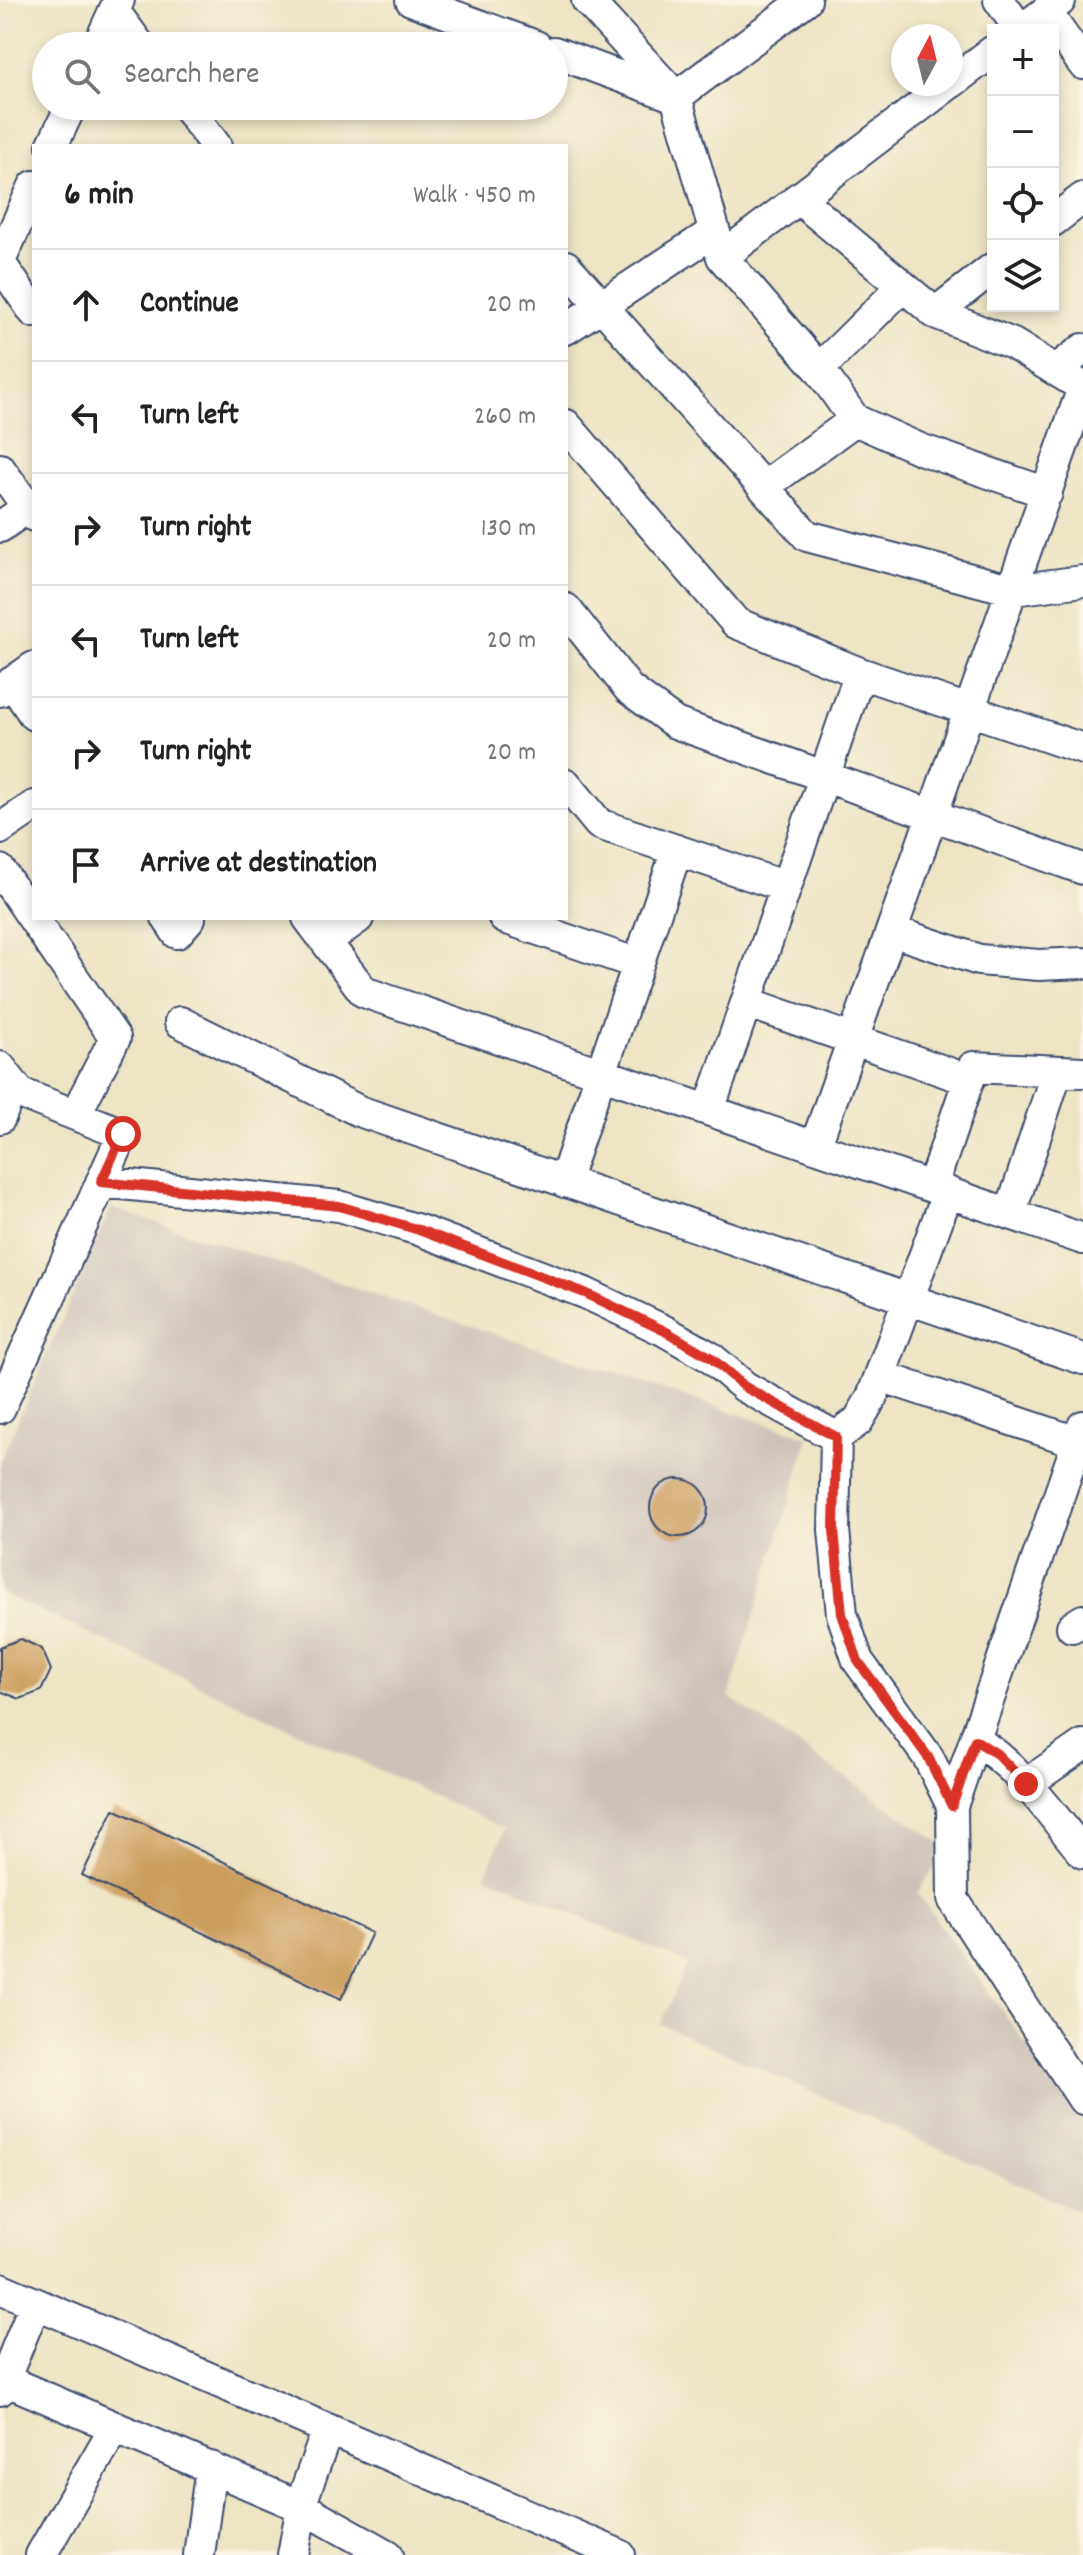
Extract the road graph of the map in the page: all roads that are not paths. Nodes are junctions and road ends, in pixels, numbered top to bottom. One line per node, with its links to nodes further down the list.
1 (411, 0): 11 (street)
2 (587, 0): 17 (street)
3 (999, 0): 7 (street)
4 (792, 4): 17 (street)
5 (116, 6): 9 (street); 10 (street)
6 (1054, 6): 8 (street); 14 (street)
7 (1017, 24)
8 (1029, 24)
9 (104, 32)
10 (132, 32)
11 (498, 32)
12 (987, 55): 15 (street)
13 (568, 57): 17 (street)
14 (1083, 64)
15 (963, 73)
16 (933, 96): 21 (street)
17 (676, 97): 24 (street)
18 (196, 120): 19 (street)
19 (214, 144)
20 (32, 190): 25 (street)
21 (798, 198): 24 (street); 28 (street)
22 (1083, 198): 23 (street)
23 (1059, 216)
24 (717, 245): 29 (street); 34 (street)
25 (0, 262): 30 (street)
26 (568, 268): 29 (street)
27 (987, 273): 31 (street)
28 (903, 286): 31 (street); 34 (street)
29 (601, 305): 32 (street); 41 (street)
30 (32, 309)
31 (935, 313): 35 (street)
32 (568, 328)
33 (1083, 349): 35 (street)
34 (819, 369): 37 (street)
35 (1056, 370): 36 (street)
36 (1083, 387): 42 (street)
37 (855, 420): 41 (street); 42 (street)
38 (568, 431): 39 (street)
39 (577, 459): 48 (street)
40 (0, 469): 43 (street)
41 (763, 487): 46 (street)
42 (1047, 493): 46 (street)
43 (32, 508): 44 (street)
44 (0, 527)
45 (1083, 581): 46 (street)
46 (1013, 590): 50 (street)
47 (568, 612): 53 (street)
48 (860, 673): 50 (street); 53 (street)
49 (15, 680): 51 (street)
50 (971, 710): 52 (street); 56 (street)
51 (32, 711)
52 (1083, 749)
53 (824, 777): 56 (street); 61 (street)
54 (568, 786): 58 (street)
55 (32, 807): 57 (street)
56 (933, 815): 59 (street); 69 (street)
57 (0, 829)
58 (677, 850): 61 (street); 71 (street)
59 (1083, 869)
60 (0, 870): 62 (street)
61 (786, 887): 72 (street)
62 (32, 917)
63 (34, 920): 80 (street)
64 (168, 920): 65 (street)
65 (188, 920)
66 (351, 920): 68 (street)
67 (510, 920): 71 (street)
68 (317, 930): 75 (street)
69 (892, 931): 70 (street); 74 (street)
70 (1083, 963)
71 (638, 964): 75 (street)
72 (746, 1002): 74 (street); 79 (street)
73 (180, 1022): 84 (street)
74 (854, 1039): 78 (street); 82 (street)
75 (601, 1073): 79 (street); 84 (street)
76 (1070, 1073): 78 (street); 86 (street)
77 (6, 1075): 80 (street); 81 (street)
78 (969, 1080): 85 (street)
79 (709, 1110): 82 (street)
80 (75, 1115): 83 (street)
81 (0, 1118)
82 (815, 1147): 85 (street)
83 (101, 1182): 91 (street); 93 (street)
84 (564, 1182): 88 (street)
85 (940, 1190): 86 (street); 88 (street)
86 (1010, 1214): 87 (street)
87 (1083, 1239)
88 (908, 1300): 89 (street); 90 (street)
89 (1083, 1359)
90 (880, 1376): 92 (street); 93 (street)
91 (0, 1408)
92 (1080, 1434): 94 (street)
93 (836, 1437): 97 (street)
94 (975, 1740): 96 (street); 97 (street)
95 (1083, 1745): 96 (street)
96 (1026, 1784): 98 (street)
97 (952, 1806): 99 (street)
98 (1083, 1853)
99 (1083, 2099)
100 (0, 2288): 101 (street)
101 (35, 2304): 102 (street); 104 (street)
102 (2, 2383): 103 (street)
103 (115, 2427): 105 (street); 108 (street)
104 (328, 2429): 106 (street); 107 (street)
105 (211, 2467): 106 (street); 109 (street)
106 (302, 2507): 110 (street); 111 (street)
107 (557, 2543): 112 (street)
108 (41, 2555)
109 (199, 2555)
110 (293, 2555)
111 (388, 2555)
112 (620, 2555)

